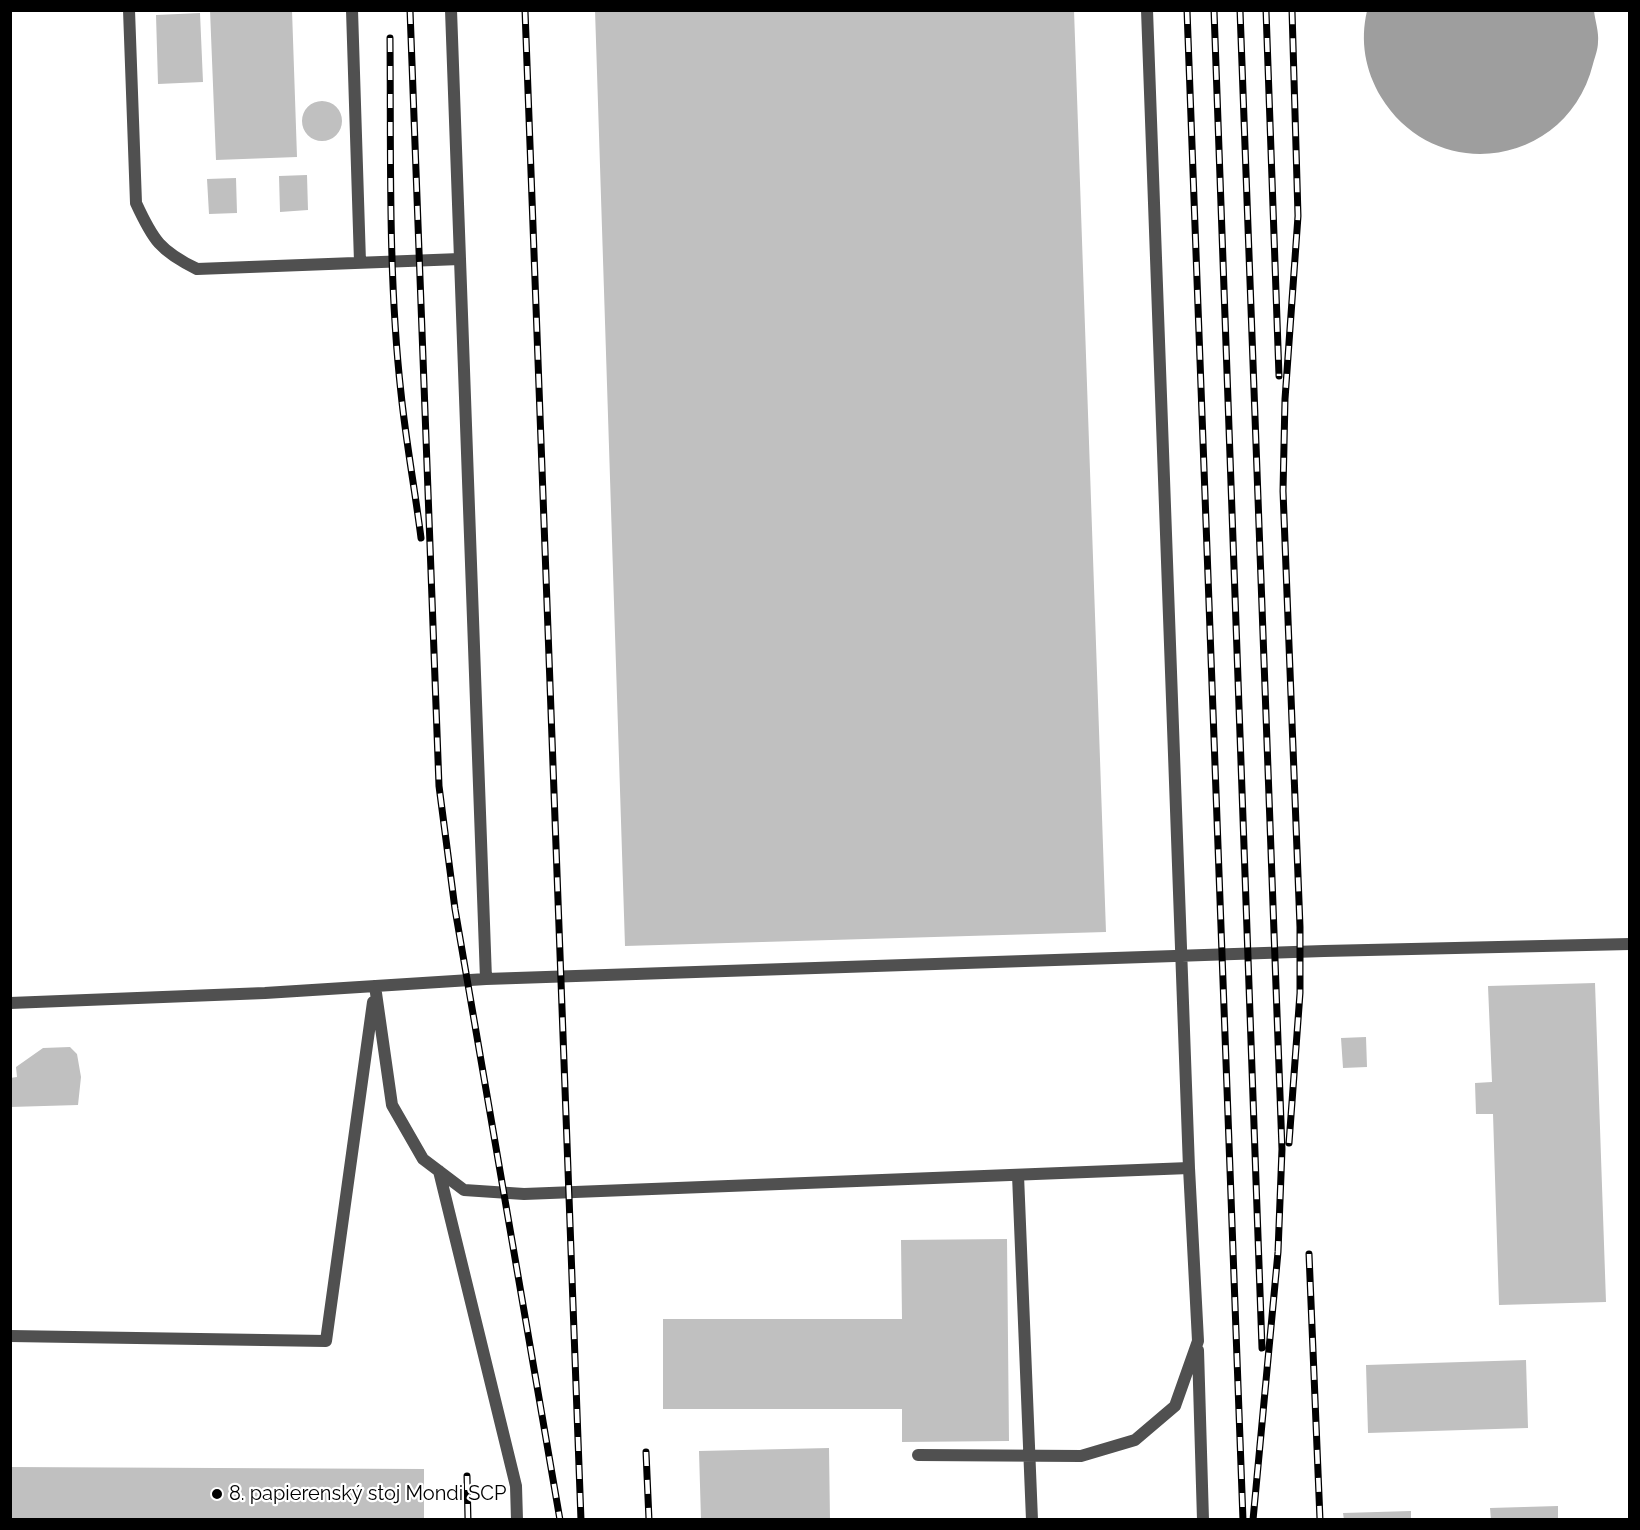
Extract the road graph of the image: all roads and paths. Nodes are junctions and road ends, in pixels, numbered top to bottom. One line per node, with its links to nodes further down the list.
1 (129, 10): 6 (lane)
2 (352, 10): 6 (lane)
3 (451, 10): 5 (lane)
4 (1147, 10): 8 (lane)
5 (460, 259): 6 (lane); 9 (lane)
6 (360, 262)
7 (1629, 944): 8 (lane)
8 (1181, 956): 9 (lane); 12 (lane)
9 (486, 979): 10 (lane)
10 (375, 986): 11 (lane); 13 (lane); 15 (lane)
11 (10, 1003)
12 (1190, 1168): 14 (lane); 16 (lane)
13 (439, 1171): 14 (lane); 19 (lane)
14 (1018, 1175): 18 (lane)
15 (10, 1336)
16 (1197, 1341): 18 (lane); 21 (lane)
17 (918, 1455): 18 (lane)
18 (1029, 1455): 20 (lane)
19 (517, 1520)
20 (1032, 1520)
21 (1203, 1520)

